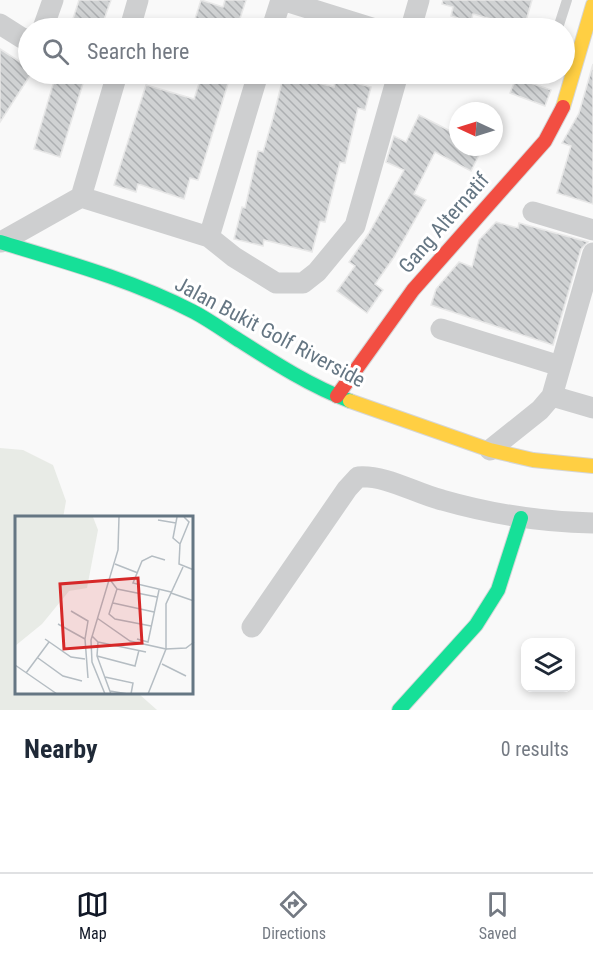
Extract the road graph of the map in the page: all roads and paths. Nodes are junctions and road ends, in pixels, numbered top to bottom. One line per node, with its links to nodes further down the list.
1 (53, 0): 7 (street)
2 (138, 0): 8 (street)
3 (281, 0): 9 (street); 10 (street)
4 (419, 0): 11 (street)
5 (567, 0): 12 (lane)
6 (593, 5): 15 (street, Gang Alternatif)
7 (47, 18)
8 (133, 18)
9 (275, 18)
10 (340, 18)
11 (414, 18)
12 (561, 18)
13 (0, 24): 14 (street)
14 (18, 35)
15 (575, 67)
16 (114, 84): 20 (street)
17 (255, 84): 23 (street)
18 (395, 84): 23 (street)
19 (570, 84): 28 (street, Gang Alternatif)
20 (81, 197): 23 (street); 24 (street)
21 (533, 212): 22 (street)
22 (593, 230)
23 (209, 237)
24 (0, 242): 28 (street, Jalan Bukit Golf Riverside)
25 (593, 253): 27 (street)
26 (441, 329): 27 (street)
27 (560, 366): 29 (street)
28 (338, 396): 31 (street, Jalan Bukit Golf Riverside)
29 (552, 396): 30 (street); 31 (street)
30 (593, 408)
31 (490, 450): 32 (street, Jalan Bukit Golf Riverside)
32 (593, 466)
33 (521, 518): 34 (street); 35 (street); 36 (street)
34 (593, 523)
35 (252, 627)
36 (399, 710)

